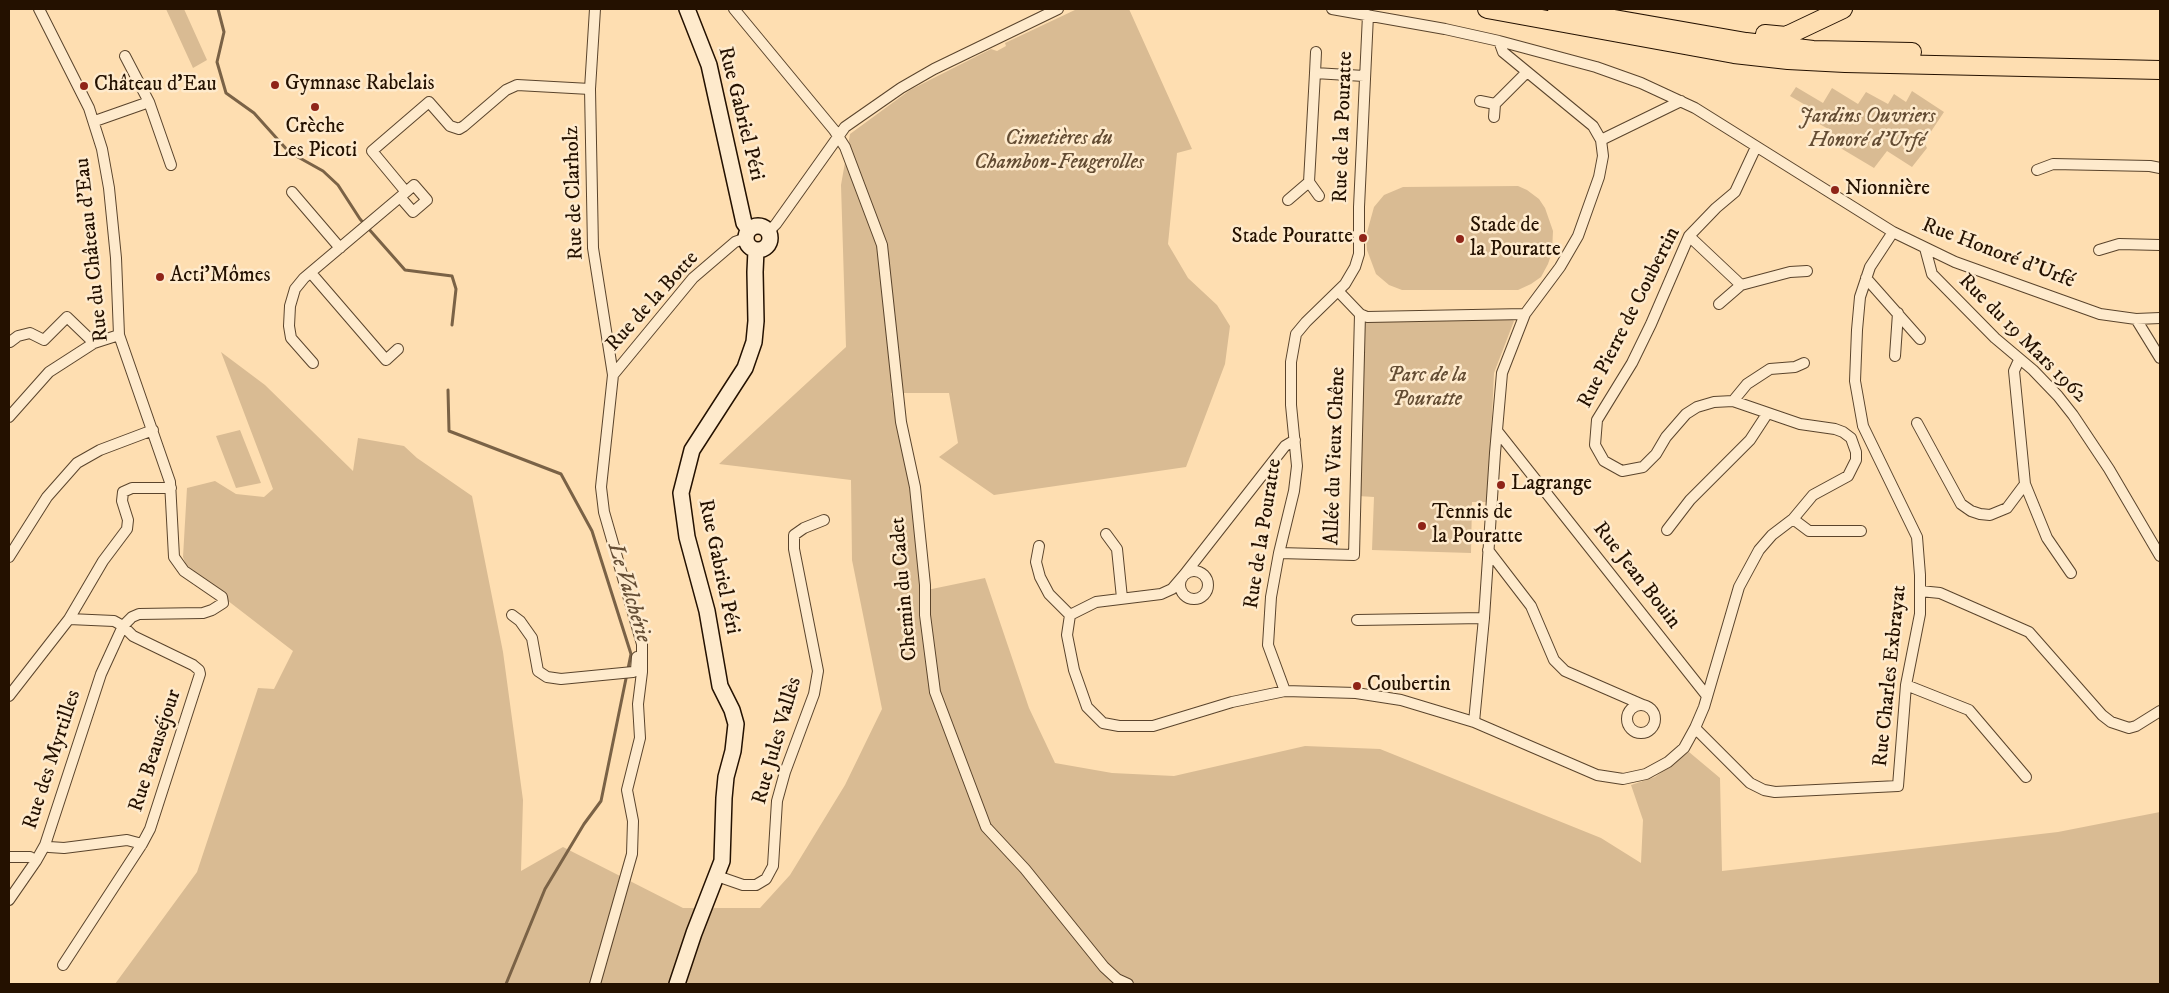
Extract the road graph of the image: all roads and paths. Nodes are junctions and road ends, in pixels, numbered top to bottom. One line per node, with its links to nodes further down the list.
1 (39, 9): 26 (street, Rue du Château d'Eau)
2 (595, 9): 20 (street, Rue de Clarholz)
3 (687, 9): 39 (main road, Rue Gabriel Péri)
4 (734, 9): 27 (street, Chemin du Cadet)
5 (1058, 9): 27 (street)
6 (1332, 9): 10 (street, Rue Honoré d'Urfé)
7 (1487, 9): 16 (highway)
8 (1557, 9): 11 (highway)
9 (1842, 9): 11 (highway)
10 (1368, 15): 12 (street, Rue Honoré d'Urfé); 19 (street, Rue de la Pouratte)
11 (1627, 22): 15 (highway)
12 (1499, 41): 17 (street); 22 (street, Rue Honoré d'Urfé)
13 (1316, 52): 18 (street)
14 (125, 56): 23 (street)
15 (2160, 58)
16 (2160, 70)
17 (1527, 72): 24 (street); 28 (street)
18 (1314, 73): 19 (street); 33 (street)
19 (1364, 76): 50 (street, Rue de la Pouratte)
20 (590, 89): 42 (street); 67 (street, Rue de Clarholz)
21 (1480, 101): 24 (street)
22 (1681, 101): 28 (street); 29 (street, Rue Honoré d'Urfé)
23 (149, 102): 26 (street); 30 (street)
24 (1494, 104): 25 (street)
25 (1494, 117)
26 (94, 120): 57 (street, Rue du Château d'Eau)
27 (837, 137): 37 (street); 115 (street, Chemin du Cadet)
28 (1601, 140): 54 (street)
29 (1756, 147): 38 (street, Rue Honoré d'Urfé); 40 (street, Rue Pierre de Coubertin)
30 (171, 164)
31 (2160, 168): 32 (street)
32 (2037, 170)
33 (1309, 182): 35 (street); 36 (street)
34 (292, 192): 42 (street)
35 (1319, 196)
36 (1288, 200)
37 (768, 232): 39 (main road); 44 (main road)
38 (1893, 232): 43 (street, Rue Honoré d'Urfé); 48 (street, Rue Charles Exbrayat)
39 (747, 234): 44 (main road); 67 (street, Rue de la Botte)
40 (1689, 236): 49 (street); 68 (street, Rue Pierre de Coubertin)
41 (2160, 244): 45 (street)
42 (340, 248): 47 (street)
43 (1925, 248): 56 (street, Rue Honoré d'Urfé); 64 (street, Rue du 19 Mars 1962)
44 (756, 250): 110 (main road, Rue Gabriel Péri)
45 (2099, 250)
46 (1807, 271): 49 (street)
47 (311, 273): 61 (street); 66 (street)
48 (1866, 278): 52 (street); 88 (street, Rue Charles Exbrayat)
49 (1741, 285): 51 (street)
50 (1338, 292): 53 (street); 74 (street, Rue de la Pouratte)
51 (1719, 304)
52 (1898, 313): 58 (street); 62 (street)
53 (1360, 314): 54 (street); 84 (street, Allée du Vieux Chêne)
54 (1525, 314): 73 (street)
55 (2160, 318): 56 (street, Rue Honoré d'Urfé)
56 (2136, 319): 63 (street)
57 (119, 335): 60 (street); 72 (street, Rue du Château d'Eau)
58 (1920, 339)
59 (9, 342): 60 (street)
60 (94, 342): 70 (street)
61 (398, 350)
62 (1896, 356)
63 (2160, 358)
64 (2019, 360): 75 (street); 85 (street, Rue du 19 Mars 1962)
65 (1804, 363): 68 (street)
66 (313, 364)
67 (613, 375): 90 (street, Rue de Clarholz)
68 (1734, 401): 69 (street, Rue Pierre de Coubertin)
69 (1767, 414): 77 (street, Rue Pierre de Coubertin); 79 (street)
70 (9, 417)
71 (1917, 424): 75 (street)
72 (153, 430): 76 (street, Rue du Château d'Eau); 86 (street)
73 (1498, 432): 83 (street); 100 (street, Rue Jean Bouin)
74 (1295, 440): 84 (street, Rue de la Pouratte); 89 (street)
75 (2025, 484): 87 (street)
76 (171, 488): 94 (street); 96 (street, Rue du Château d'Eau)
77 (1793, 519): 80 (street); 100 (street, Rue Pierre de Coubertin)
78 (824, 520): 110 (street, Rue Jules Vallès)
79 (1667, 530)
80 (1861, 531)
81 (1106, 534): 89 (street)
82 (1038, 546): 92 (street)
83 (1488, 550): 93 (street); 101 (street)
84 (1279, 553): 98 (street, Rue de la Pouratte)
85 (2160, 556)
86 (9, 557)
87 (2071, 573)
88 (1920, 591): 97 (street, Rue Charles Exbrayat); 102 (street)
89 (1122, 598): 92 (street)
90 (632, 611): 91 (street); 113 (street)
91 (512, 615)
92 (1070, 615): 98 (street, Rue Pierre de Coubertin)
93 (1484, 618): 95 (street); 103 (street)
94 (69, 619): 96 (street, Rue Beauséjour); 99 (street)
95 (1357, 620)
96 (123, 626): 106 (street, Rue Beauséjour); 107 (street, Rue des Myrtilles)
97 (1906, 685): 104 (street, Rue Charles Exbrayat); 105 (street)
98 (1285, 691): 103 (street, Rue Pierre de Coubertin)
99 (9, 696)
100 (1707, 696): 104 (street, Rue Pierre de Coubertin)
101 (1642, 705)
102 (2160, 711)
103 (1474, 722): 104 (street, Rue Pierre de Coubertin)
104 (1695, 728)
105 (2026, 776)
106 (142, 844): 107 (street); 112 (street, Rue Beauséjour)
107 (44, 845): 109 (street, Rue des Myrtilles)
108 (9, 857): 109 (street)
109 (36, 861): 111 (street, Rue des Myrtilles)
110 (717, 876): 114 (main road, Rue Gabriel Péri)
111 (9, 900)
112 (63, 965)
113 (595, 984)
114 (677, 984)
115 (1128, 984)

